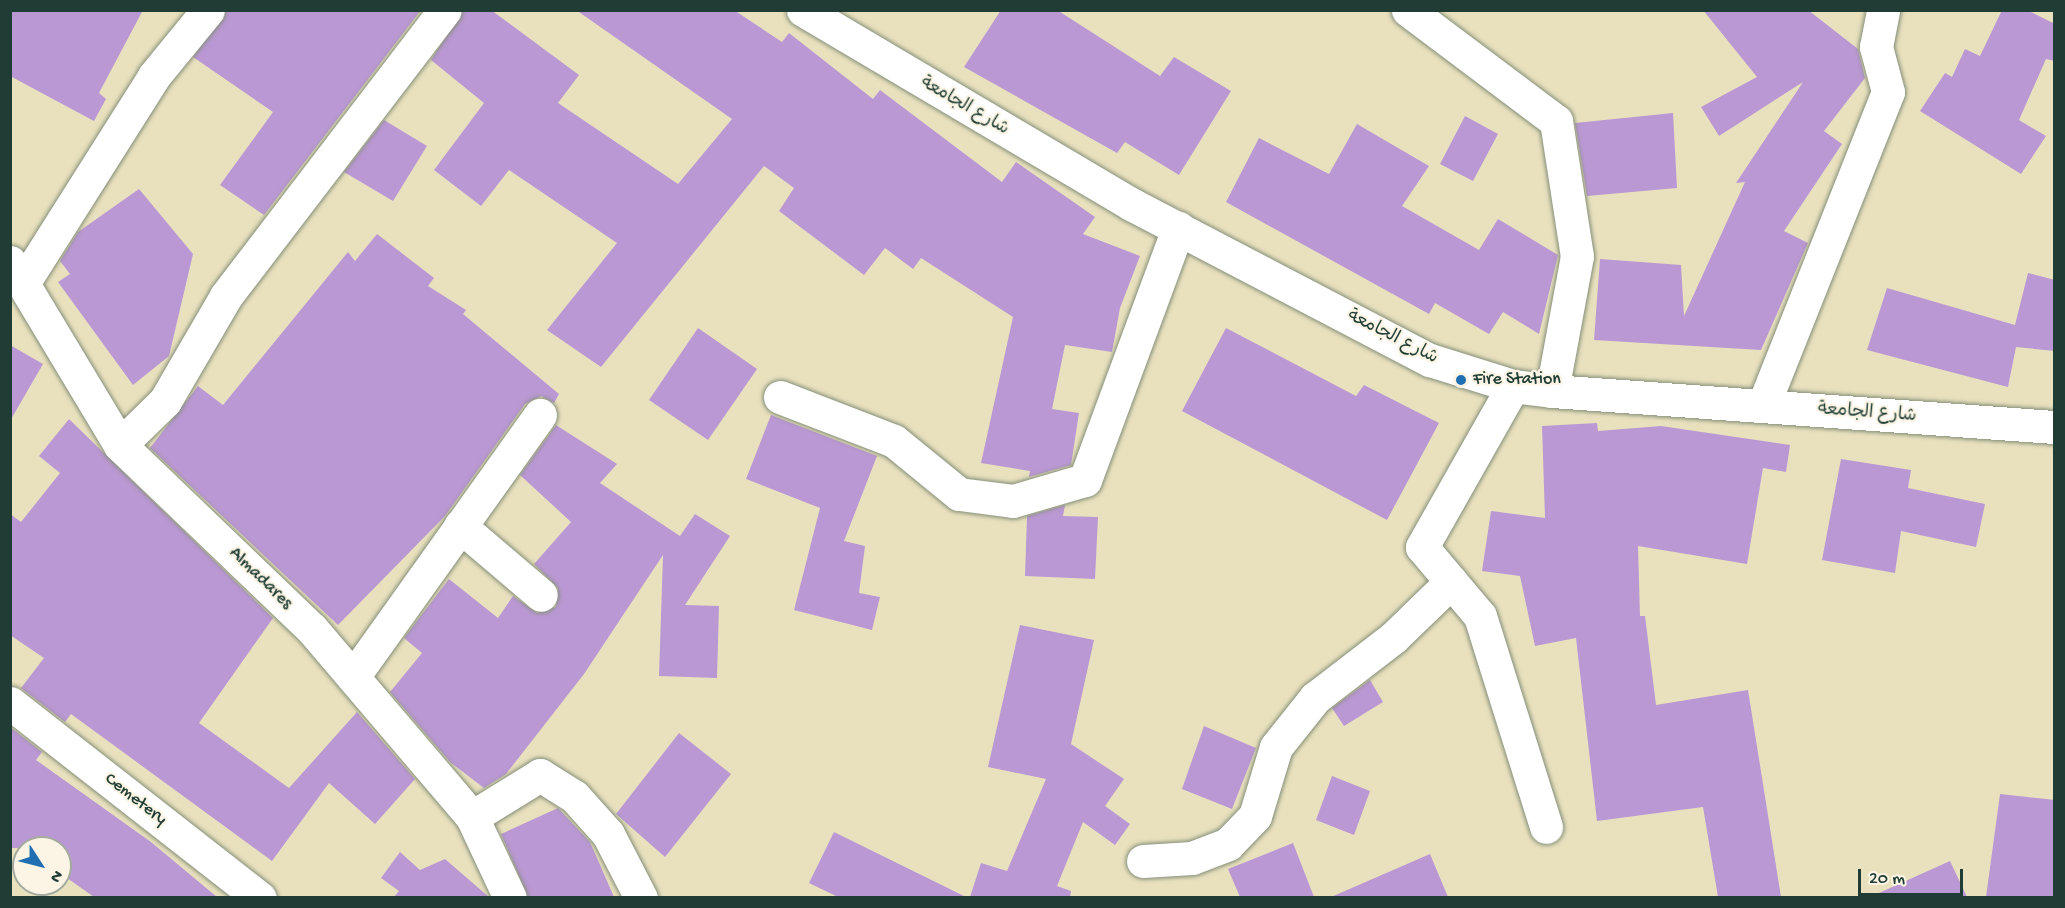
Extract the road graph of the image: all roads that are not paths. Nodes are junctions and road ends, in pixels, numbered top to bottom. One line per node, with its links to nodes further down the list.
1 (208, 10): 7 (street)
2 (445, 10): 14 (street)
3 (803, 10): 6 (street, شارع الجامعة)
4 (1407, 10): 9 (street)
5 (1883, 10): 11 (street)
6 (1178, 228): 8 (street, شارع الجامعة); 10 (street)
7 (17, 272): 14 (street, Almadares)
8 (1513, 386): 9 (street, شارع الجامعة); 16 (street)
9 (1552, 391): 11 (street, شارع الجامعة)
10 (780, 397)
11 (1764, 406): 13 (street, شارع الجامعة)
12 (540, 415): 15 (street)
13 (2055, 427)
14 (120, 445): 18 (street, Almadares)
15 (460, 526): 17 (street); 18 (street)
16 (1451, 582): 21 (street); 22 (street)
17 (540, 595)
18 (353, 677): 20 (street, Almadares)
19 (10, 703): 23 (street, Cemetery)
20 (472, 817): 24 (street, Almadares); 25 (street)
21 (1546, 827)
22 (1143, 861)
23 (260, 897)
24 (510, 897)
25 (641, 897)

